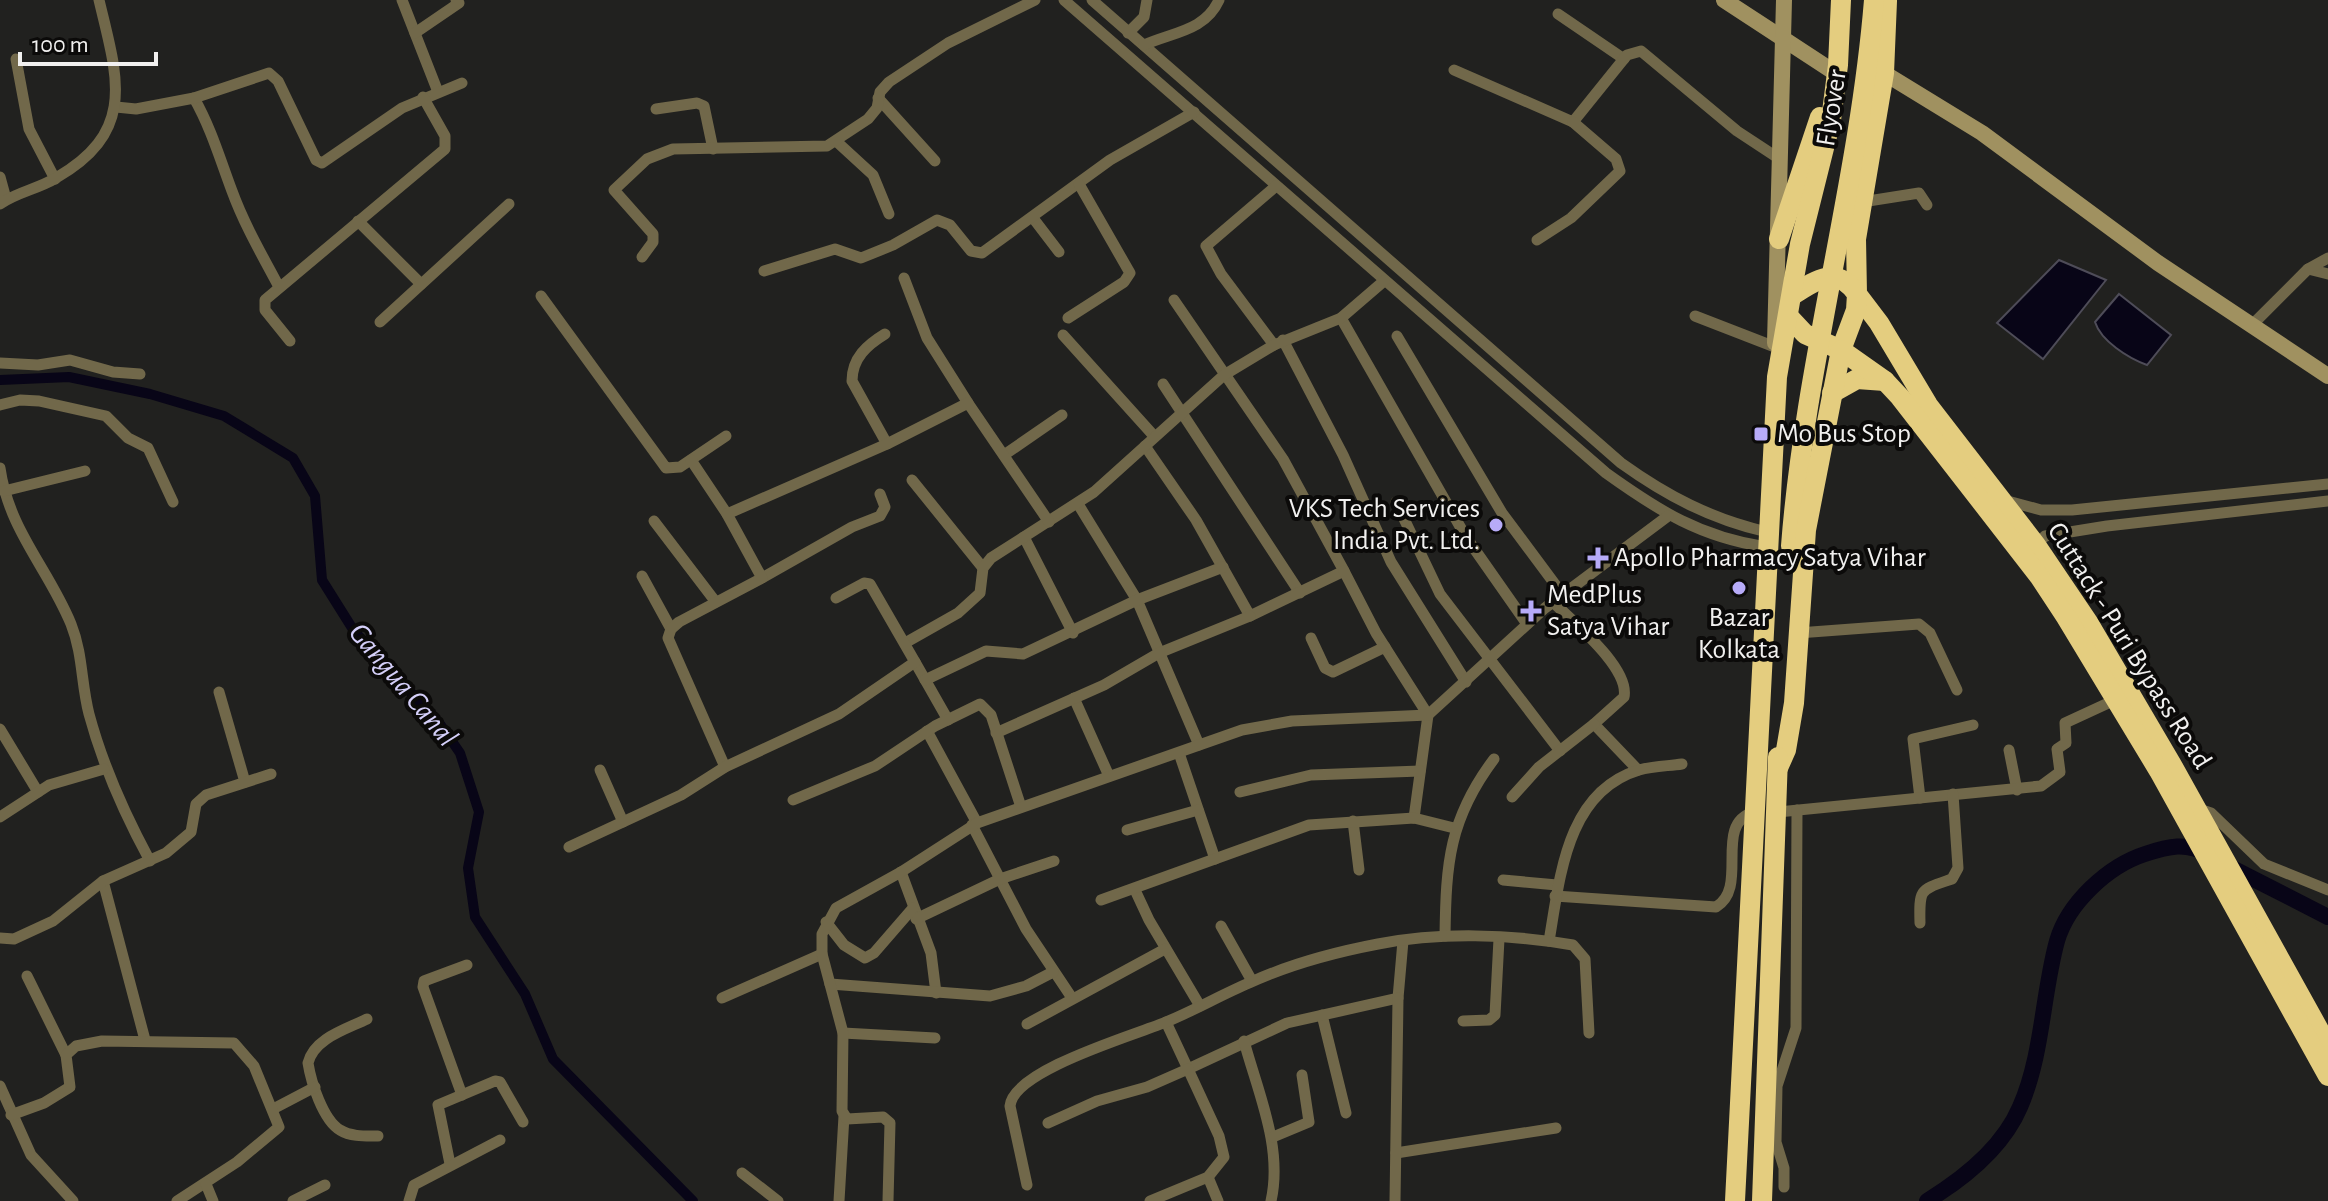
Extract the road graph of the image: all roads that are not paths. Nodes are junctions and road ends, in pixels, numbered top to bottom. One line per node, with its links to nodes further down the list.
1 (99, 0): 31 (street)
2 (402, 0): 15 (street)
3 (456, 0): 15 (street)
4 (1035, 0): 30 (street)
5 (1064, 0): 24 (street)
6 (1092, 0): 16 (street)
7 (1147, 0): 16 (street)
8 (1219, 0): 18 (street)
9 (1724, 0): 17 (street)
10 (1784, 0): 17 (street)
11 (1841, 0): 26 (highway)
12 (1874, 0): 158 (highway, Flyover)
13 (1887, 0): 23 (highway)
14 (1558, 14): 20 (street)
15 (415, 33): 27 (street)
16 (1128, 33): 18 (street)
17 (1785, 40): 26 (street); 37 (street)
18 (1144, 45): 21 (street)
19 (16, 59): 40 (street)
20 (1624, 59): 34 (street); 37 (street)
21 (1166, 65): 24 (street); 115 (street)
22 (1454, 70): 34 (street)
23 (1884, 73): 44 (highway); 73 (street)
24 (1154, 77): 33 (street)
25 (462, 83): 27 (street)
26 (1836, 83): 50 (highway); 64 (highway)
27 (438, 92): 28 (street)
28 (423, 97): 29 (street); 49 (street)
29 (194, 98): 31 (street); 62 (street)
30 (878, 98): 35 (street); 38 (street)
31 (116, 107): 40 (street)
32 (656, 109): 36 (street)
33 (1194, 112): 41 (street); 42 (street)
34 (1573, 122): 51 (street)
35 (836, 141): 36 (street); 47 (street)
36 (713, 149): 53 (street)
37 (1781, 160): 50 (street)
38 (935, 161)
39 (0, 177): 43 (street)
40 (55, 179): 43 (street)
41 (1079, 184): 48 (street); 69 (street)
42 (1276, 186): 60 (street); 78 (street)
43 (3, 202)
44 (1862, 202): 46 (street); 55 (highway)
45 (509, 204): 61 (street)
46 (1927, 205)
47 (889, 214)
48 (1033, 218): 52 (street); 57 (street)
49 (358, 221): 61 (street); 62 (street)
50 (1779, 239): 79 (street)
51 (1537, 240)
52 (1059, 252)
53 (642, 257)
54 (2328, 258): 56 (street)
55 (1856, 265): 63 (highway); 67 (highway)
56 (2308, 269): 58 (street); 73 (street)
57 (764, 271)
58 (2328, 274)
59 (904, 278): 89 (street)
60 (1384, 281): 70 (street); 111 (street)
61 (421, 284): 72 (street)
62 (279, 287): 77 (street)
63 (1857, 294): 64 (highway); 67 (highway, Cuttack - Puri Bypass Road); 80 (highway)
64 (1793, 295): 71 (highway)
65 (541, 296): 98 (street)
66 (1174, 300): 83 (street)
67 (1872, 313): 109 (highway, Cuttack - Puri Bypass Road)
68 (1695, 316): 79 (street)
69 (1068, 318)
70 (1341, 318): 78 (street); 128 (street)
71 (1790, 318): 80 (highway); 85 (highway)
72 (380, 322)
73 (2253, 324): 84 (street)
74 (885, 334): 95 (street)
75 (1063, 335): 94 (street)
76 (1397, 336): 124 (street)
77 (290, 341)
78 (1279, 343): 83 (street); 139 (street)
79 (1775, 347): 85 (street)
80 (1841, 350): 86 (highway, Cuttack - Puri Bypass Road); 88 (highway)
81 (0, 363): 82 (street)
82 (140, 374)
83 (1224, 375): 91 (street); 119 (street)
84 (2328, 376)
85 (1777, 377): 115 (highway)
86 (1885, 381): 88 (highway); 109 (highway, Cuttack - Puri Bypass Road)
87 (1163, 384): 91 (street)
88 (1832, 393): 131 (highway)
89 (968, 403): 95 (street); 97 (street)
90 (0, 405): 106 (street)
91 (1182, 411): 94 (street); 122 (street)
92 (1062, 415): 97 (street)
93 (726, 436): 98 (street)
94 (1154, 436): 96 (street)
95 (887, 444): 110 (street)
96 (1145, 446): 108 (street); 117 (street)
97 (1004, 455): 113 (street)
98 (691, 460): 110 (street)
99 (0, 468): 103 (street)
100 (85, 471): 103 (street)
101 (912, 480): 118 (street)
102 (2328, 484): 109 (street)
103 (4, 491): 159 (street)
104 (880, 494): 121 (street)
105 (2328, 501): 116 (street)
106 (173, 502)
107 (1396, 502): 136 (street)
108 (1078, 504): 113 (street); 125 (street)
109 (2000, 508): 116 (highway, Cuttack - Puri Bypass Road)
110 (727, 514): 121 (street)
111 (1668, 516): 115 (street); 124 (street)
112 (654, 521): 126 (street)
113 (1049, 522): 114 (street)
114 (1024, 537): 118 (street); 130 (street)
115 (1766, 539): 180 (highway)
116 (2026, 540): 143 (highway, Cuttack - Puri Bypass Road); 174 (highway, Cuttack - Puri Bypass Road)
117 (1223, 567): 125 (street); 127 (street)
118 (983, 568): 133 (street)
119 (1344, 571): 122 (street); 134 (street)
120 (642, 576): 129 (street)
121 (762, 578): 126 (street)
122 (1300, 593): 127 (street)
123 (836, 598): 133 (street)
124 (1558, 598): 128 (street); 146 (street)
125 (1137, 600): 130 (street); 135 (street)
126 (715, 601): 129 (street)
127 (1250, 616): 135 (street)
128 (1527, 624): 136 (street)
129 (671, 629): 157 (street)
130 (1073, 633): 138 (street)
131 (1798, 633): 140 (street); 158 (highway)
132 (1311, 638): 134 (street)
133 (905, 643): 137 (street)
134 (1385, 647): 144 (street)
135 (1159, 653): 142 (street); 151 (street)
136 (1490, 658): 139 (street); 153 (street)
137 (915, 662): 138 (street); 157 (street)
138 (925, 680): 145 (street)
139 (1466, 682): 144 (street)
140 (1957, 690)
141 (219, 692): 165 (street)
142 (1074, 698): 150 (street); 164 (street)
143 (2117, 699): 166 (street); 189 (highway, Cuttack - Puri Bypass Road)
144 (1428, 715): 151 (street); 162 (street)
145 (948, 720): 149 (street); 150 (street)
146 (1594, 724): 153 (street); 161 (street)
147 (1973, 725): 171 (street)
148 (0, 729): 167 (street)
149 (927, 731): 172 (street); 182 (street)
150 (996, 733): 173 (street)
151 (1199, 745): 154 (street)
152 (2009, 750): 166 (street)
153 (1560, 751): 170 (street)
154 (1179, 753): 164 (street); 175 (street)
155 (1494, 759): 183 (street)
156 (1682, 764): 161 (street)
157 (725, 767): 181 (street)
158 (1778, 768): 176 (highway, Flyover)
159 (104, 769): 167 (street); 187 (street)
160 (600, 770): 181 (street)
161 (1638, 770): 197 (street)
162 (1420, 771): 168 (street); 178 (street)
163 (271, 774): 165 (street)
164 (1109, 776): 173 (street)
165 (245, 782): 187 (street)
166 (2017, 790): 169 (street)
167 (38, 792): 177 (street)
168 (1240, 792)
169 (1953, 794): 171 (street); 201 (street)
170 (1512, 797)
171 (1920, 798): 176 (street)
172 (793, 800)
173 (1021, 807): 182 (street)
174 (2196, 808): 189 (highway, Cuttack - Puri Bypass Road); 196 (street)
175 (1198, 810): 184 (street); 186 (street)
176 (1789, 816): 255 (street); 269 (highway, Flyover)
177 (0, 817)
178 (1414, 818): 179 (street); 183 (street)
179 (1353, 821): 186 (street); 190 (street)
180 (1745, 821): 197 (street); 268 (highway)
181 (623, 822): 185 (street)
182 (975, 824): 191 (street); 192 (street)
183 (1454, 828): 203 (street)
184 (1127, 830)
185 (569, 847)
186 (1215, 859): 195 (street)
187 (150, 861): 194 (street)
188 (1054, 861): 192 (street)
189 (2217, 861): 230 (highway, Cuttack - Puri Bypass Road); 234 (highway, Cuttack - Puri Bypass Road)
190 (1359, 870)
191 (901, 872): 199 (street); 200 (street)
192 (1000, 879): 199 (street); 211 (street)
193 (1503, 880): 197 (street)
194 (103, 881): 204 (street); 228 (street)
195 (1135, 890): 198 (street); 208 (street)
196 (2328, 890)
197 (1556, 891): 207 (street)
198 (1101, 900)
199 (914, 913): 200 (street); 215 (street)
200 (826, 922): 209 (street)
201 (1920, 923)
202 (1221, 926): 213 (street)
203 (1445, 936): 205 (street); 206 (street)
204 (0, 938)
205 (1499, 939): 207 (street); 222 (street)
206 (1403, 941): 213 (street); 218 (street)
207 (1549, 941): 226 (street)
208 (1165, 949): 217 (street); 219 (street)
209 (822, 954): 214 (street); 216 (street)
210 (467, 965): 237 (street)
211 (1053, 972): 215 (street); 217 (street)
212 (27, 976): 231 (street)
213 (1252, 981): 219 (street)
214 (830, 984): 215 (street); 225 (street)
215 (936, 993)
216 (722, 998)
217 (1072, 998): 224 (street)
218 (1398, 998): 220 (street); 248 (street)
219 (1200, 1006): 223 (street)
220 (1322, 1015): 229 (street); 239 (street)
221 (367, 1019): 236 (street)
222 (1463, 1021)
223 (1166, 1022): 232 (street); 254 (street)
224 (1027, 1024)
225 (843, 1033): 227 (street); 241 (street)
226 (1589, 1033)
227 (935, 1038)
228 (145, 1040): 231 (street); 238 (street)
229 (1244, 1041): 232 (street); 246 (street)
230 (2328, 1046)
231 (66, 1055): 240 (street)
232 (1188, 1069): 243 (street); 251 (street)
233 (1302, 1075): 246 (street)
234 (2328, 1076)
235 (0, 1086): 240 (street)
236 (315, 1087): 238 (street); 245 (street)
237 (462, 1095): 242 (street); 249 (street)
238 (273, 1109): 252 (street)
239 (1346, 1113)
240 (11, 1115): 256 (street)
241 (844, 1116): 262 (street); 263 (street)
242 (523, 1122)
243 (1048, 1123)
244 (1556, 1128): 248 (street)
245 (378, 1136)
246 (1273, 1137): 266 (street)
247 (500, 1140): 249 (street)
248 (1396, 1153): 267 (street)
249 (450, 1164): 260 (street)
250 (742, 1173): 261 (street)
251 (1208, 1177): 264 (street); 265 (street)
252 (206, 1184): 257 (street); 258 (street)
253 (325, 1185): 259 (street)
254 (1027, 1185)
255 (1784, 1187)
256 (73, 1201)
257 (177, 1201)
258 (213, 1201)
259 (293, 1201)
260 (409, 1201)
261 (778, 1201)
262 (839, 1201)
263 (888, 1201)
264 (1150, 1201)
265 (1218, 1201)
266 (1271, 1201)
267 (1395, 1201)
268 (1735, 1201)
269 (1762, 1201)

